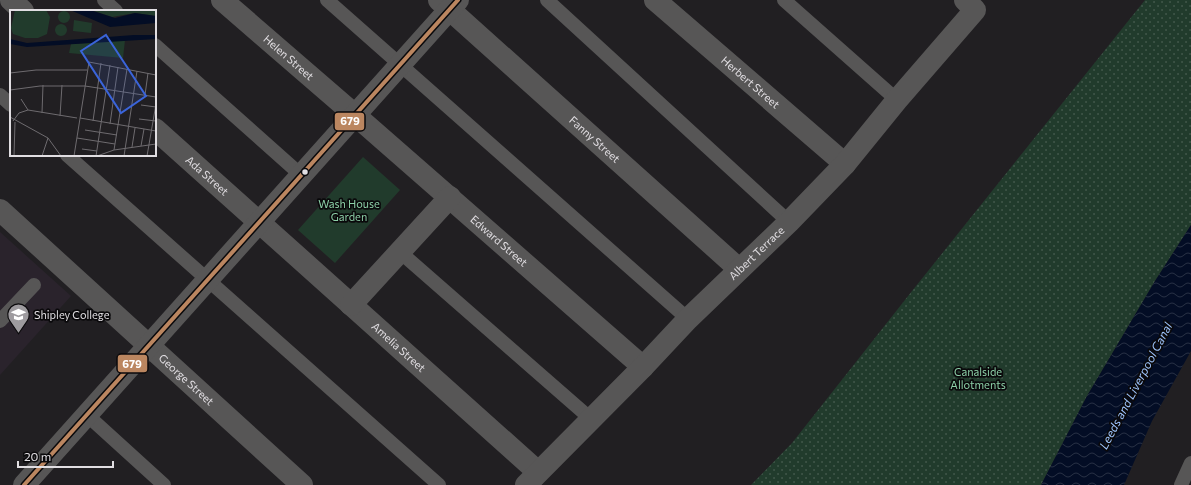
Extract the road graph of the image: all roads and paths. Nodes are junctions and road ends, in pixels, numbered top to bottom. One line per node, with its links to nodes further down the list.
1 (10, 0): 10 (street)
2 (104, 0): 11 (lane)
3 (222, 0): 17 (street, Helen Street)
4 (326, 0): 13 (lane)
5 (547, 0): 24 (lane)
6 (655, 0): 20 (street, Herbert Street)
7 (784, 0): 15 (lane)
8 (449, 3): 13 (street); 27 (street, Fanny Street)
9 (970, 5): 15 (street, Albert Terrace)
10 (22, 10)
11 (115, 10)
12 (156, 46): 21 (lane)
13 (400, 65): 17 (street); 31 (lane)
14 (0, 95): 16 (lane)
15 (898, 100): 20 (street, Albert Terrace)
16 (10, 104)
17 (356, 115): 21 (street); 22 (street, Edward Street)
18 (156, 131): 25 (street, Ada Street)
19 (68, 156): 28 (lane)
20 (845, 164): 24 (street, Albert Terrace)
21 (301, 175): 25 (street)
22 (450, 197): 26 (street); 34 (street, Edward Street)
23 (0, 210): 33 (street, George Street)
24 (790, 222): 27 (street, Albert Terrace)
25 (259, 223): 28 (street); 30 (street, Amelia Street)
26 (400, 252): 30 (street); 36 (lane)
27 (739, 269): 31 (street, Albert Terrace)
28 (207, 280): 33 (street); 42 (lane)
29 (34, 285): 32 (lane)
30 (351, 305): 38 (street, Amelia Street)
31 (688, 320): 34 (street, Albert Terrace)
32 (0, 321)
33 (149, 346): 35 (street); 41 (street, George Street)
34 (643, 367): 36 (street, Albert Terrace)
35 (87, 415): 39 (street); 40 (lane)
36 (591, 420): 38 (street, Albert Terrace)
37 (1191, 463): 43 (lane)
38 (532, 479)
39 (33, 482)
40 (164, 485)
41 (302, 485)
42 (439, 485)
43 (1181, 485)

